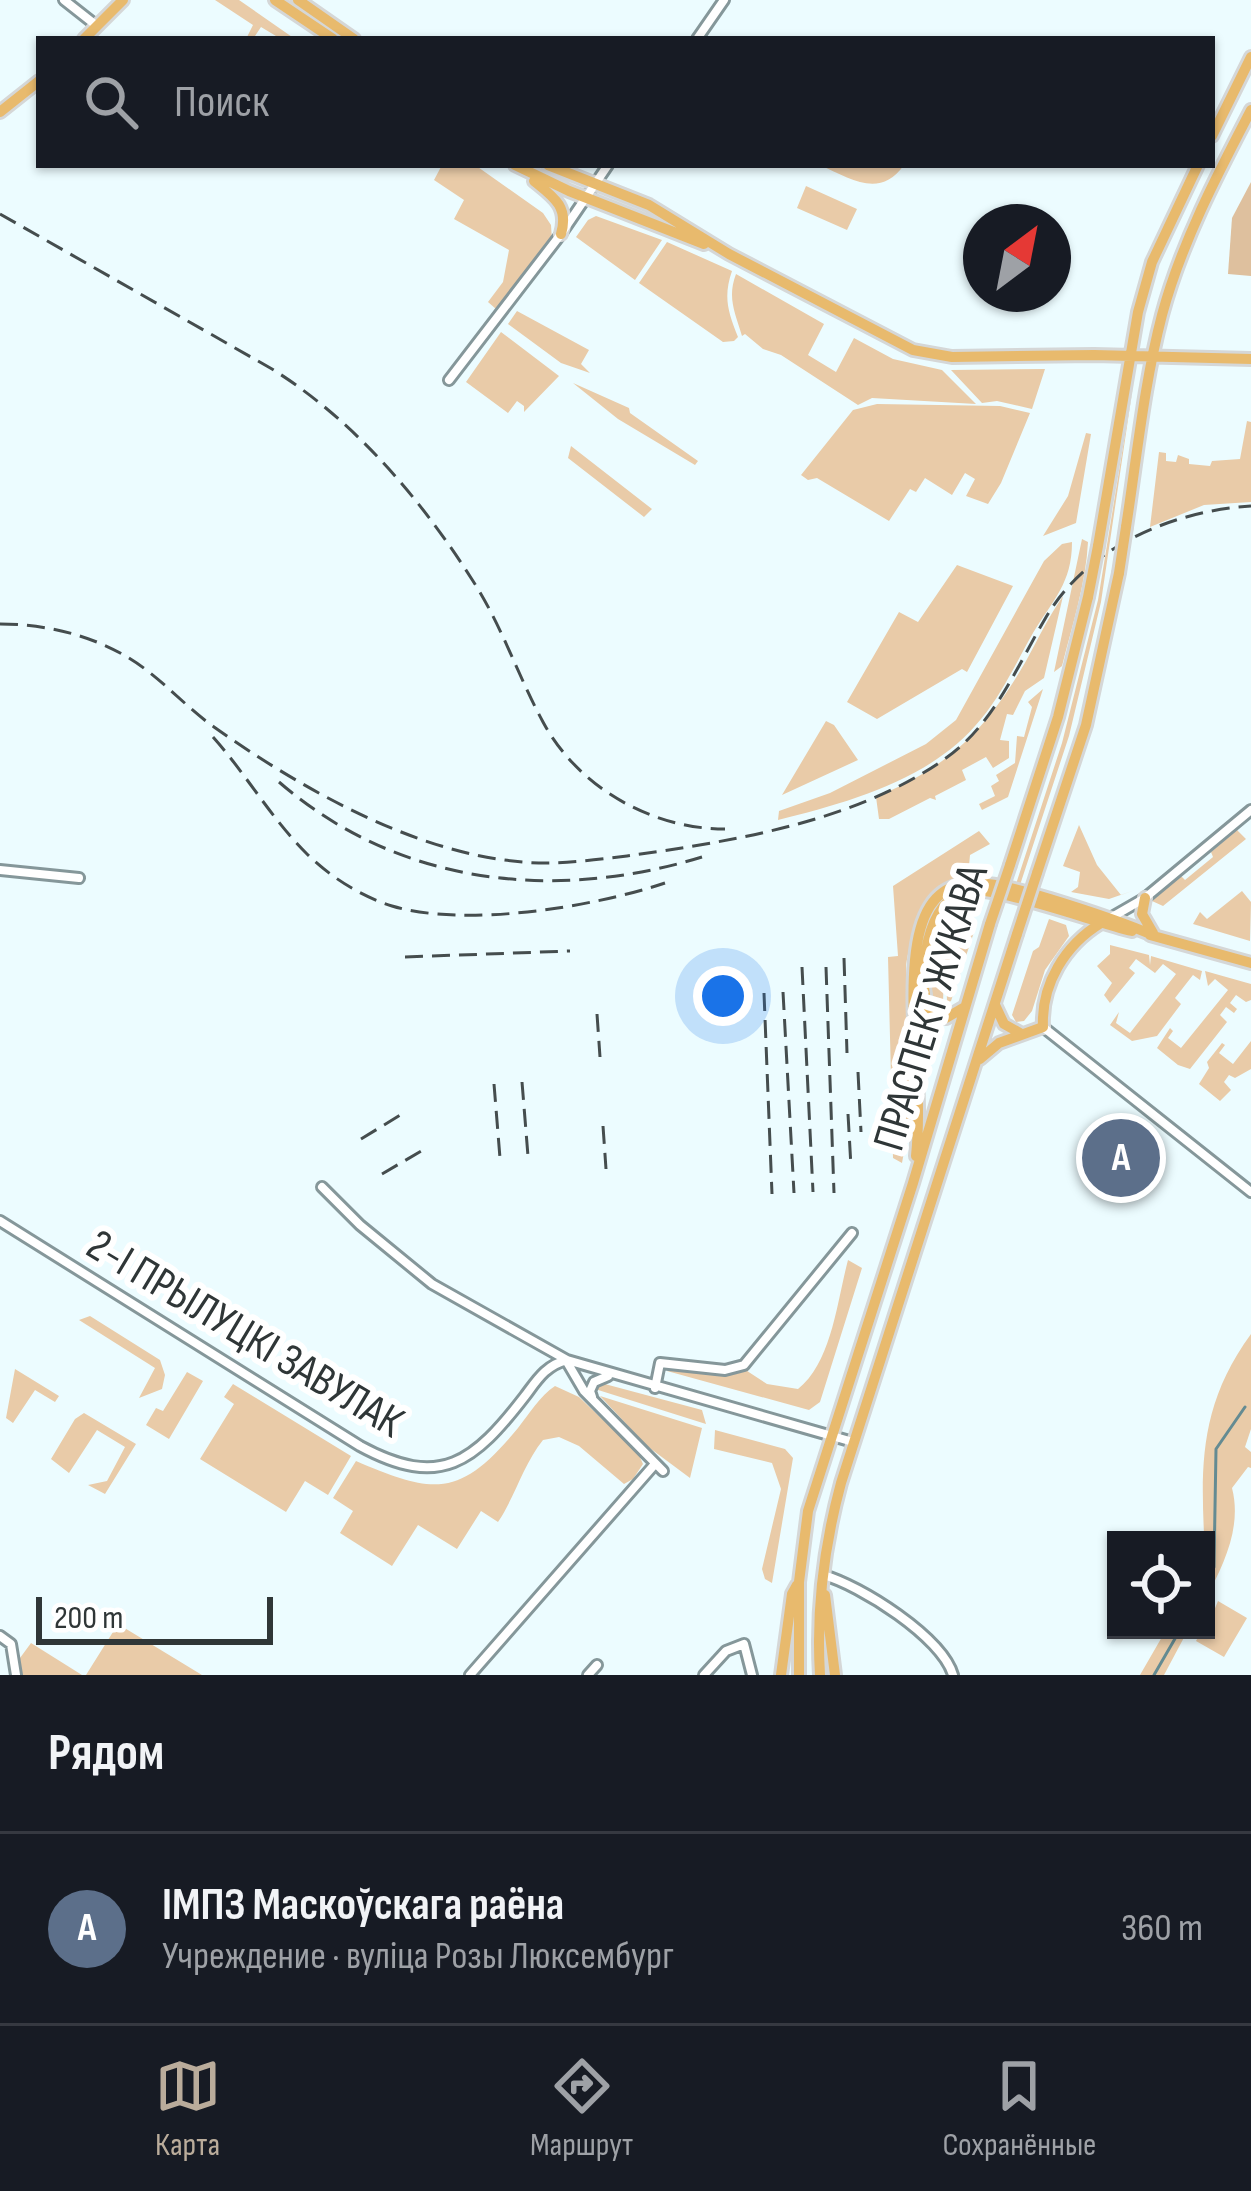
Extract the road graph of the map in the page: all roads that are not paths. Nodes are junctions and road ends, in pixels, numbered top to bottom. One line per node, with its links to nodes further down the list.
1 (64, 0): 6 (street)
2 (124, 0): 6 (main road)
3 (275, 0): 8 (main road)
4 (298, 0): 9 (main road)
5 (724, 0): 10 (street)
6 (97, 26): 7 (main road)
7 (87, 36)
8 (329, 36)
9 (351, 36)
10 (699, 36)
11 (1251, 57): 17 (main road)
12 (36, 83): 14 (main road)
13 (0, 94): 14 (street)
14 (11, 104): 16 (main road)
15 (1251, 110): 28 (main road, ПРАСПЕКТ ЖУКАВА)
16 (0, 112)
17 (1215, 130)
18 (517, 168): 25 (main road)
19 (521, 168): 24 (main road)
20 (555, 168): 23 (main road)
21 (606, 168): 23 (street)
22 (1197, 168): 27 (main road, ПРАСПЕКТ ЖУКАВА)
23 (595, 185): 24 (street); 26 (main road)
24 (587, 198): 25 (street); 26 (main road)
25 (561, 234): 30 (street)
26 (729, 254): 27 (main road)
27 (1128, 356): 28 (main road); 31 (main road, ПРАСПЕКТ ЖУКАВА, bridge)
28 (1153, 357): 29 (main road); 32 (main road, ПРАСПЕКТ ЖУКАВА, bridge)
29 (1251, 359)
30 (449, 380)
31 (1087, 602): 32 (main road); 45 (main road, ПРАСПЕКТ ЖУКАВА, bridge)
32 (1110, 614): 44 (main road, ПРАСПЕКТ ЖУКАВА, bridge)
33 (1251, 810): 36 (street)
34 (0, 870): 35 (street)
35 (79, 878)
36 (1145, 898): 38 (street); 42 (main road)
37 (1092, 911): 38 (main road); 40 (main road); 49 (main road)
38 (1112, 917): 40 (main road); 42 (main road)
39 (1079, 918): 40 (main road); 41 (main road); 45 (main road)
40 (1100, 924): 41 (main road); 42 (main road)
41 (1084, 933): 46 (main road)
42 (1155, 936): 43 (main road)
43 (1251, 963)
44 (995, 1004): 47 (main road); 48 (main road, ПРАСПЕКТ ЖУКАВА)
45 (964, 1007): 49 (main road, ПРАСПЕКТ ЖУКАВА)
46 (1043, 1027): 47 (main road); 51 (street)
47 (1023, 1034): 48 (main road)
48 (974, 1066): 59 (main road, ПРАСПЕКТ ЖУКАВА)
49 (914, 1183): 58 (main road, ПРАСПЕКТ ЖУКАВА)
50 (322, 1187): 54 (street)
51 (1251, 1192)
52 (0, 1221): 54 (street, 2-І ПРЫЛУЦКІ ЗАВУЛАК)
53 (852, 1233): 56 (street)
54 (567, 1360): 55 (street); 57 (street)
55 (616, 1376): 56 (street); 57 (street)
56 (655, 1388): 58 (street)
57 (596, 1403): 60 (street)
58 (829, 1436): 59 (street); 63 (main road, ПРАСПЕКТ ЖУКАВА)
59 (853, 1442): 62 (main road, ПРАСПЕКТ ЖУКАВА)
60 (655, 1464): 61 (street); 67 (street)
61 (663, 1471)
62 (822, 1577): 73 (main road, ПРАСПЕКТ ЖУКАВА); 74 (main road); 75 (street)
63 (799, 1582): 71 (main road); 72 (main road, ПРАСПЕКТ ЖУКАВА)
64 (0, 1636): 66 (street)
65 (597, 1665): 68 (street)
66 (16, 1675)
67 (470, 1675)
68 (588, 1675)
69 (704, 1675): 70 (street)
70 (752, 1675)
71 (781, 1675)
72 (799, 1675)
73 (820, 1675)
74 (835, 1675)
75 (953, 1675)

